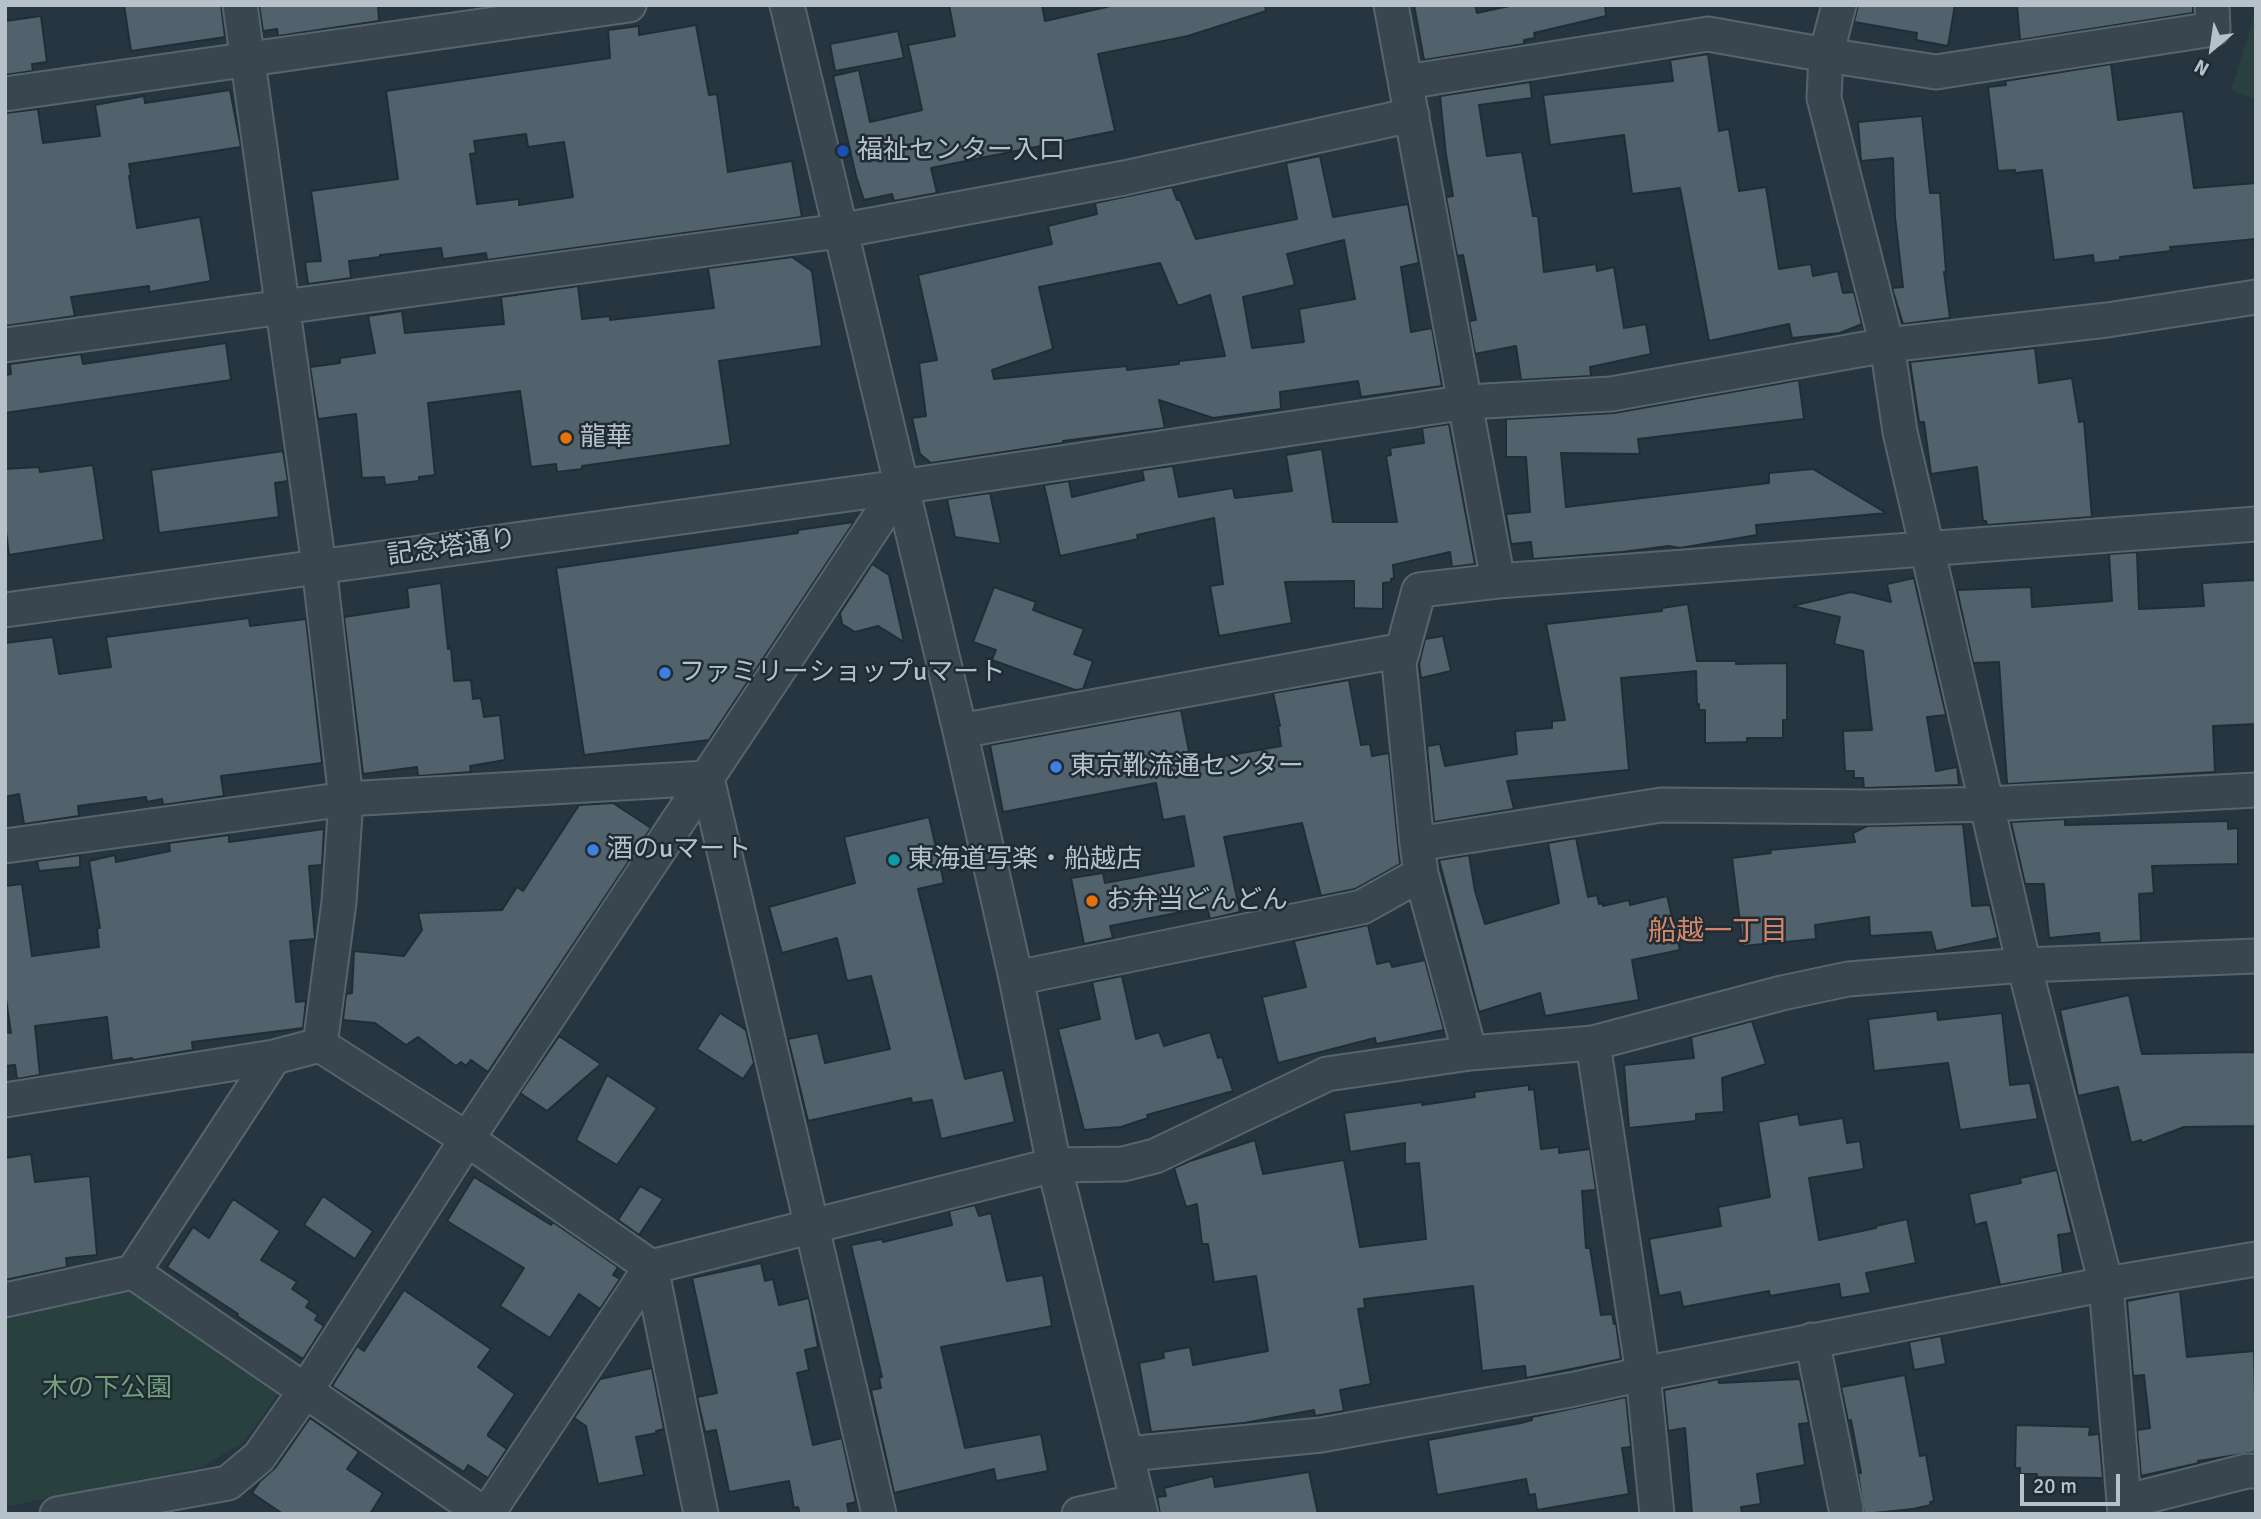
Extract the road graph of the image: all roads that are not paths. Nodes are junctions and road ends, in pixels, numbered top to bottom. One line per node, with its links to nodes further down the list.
1 (240, 5): 8 (street)
2 (629, 5): 8 (street)
3 (787, 5): 12 (street)
4 (1391, 5): 9 (street)
5 (1839, 5): 7 (street)
6 (2213, 5): 7 (street)
7 (1826, 55): 9 (street); 16 (street)
8 (248, 60): 10 (street); 14 (street)
9 (1406, 82): 11 (street)
10 (5, 94)
11 (1412, 115): 12 (street); 17 (street)
12 (839, 231): 14 (street); 18 (street)
13 (2256, 297): 16 (street, 記念塔通り)
14 (281, 307): 15 (street); 21 (street)
15 (5, 345)
16 (1887, 345): 17 (street, 記念塔通り); 20 (street)
17 (1466, 402): 18 (street, 記念塔通り); 22 (street)
18 (900, 487): 21 (street, 記念塔通り); 25 (street); 26 (street)
19 (2256, 524): 20 (street)
20 (1928, 550): 22 (street); 29 (street)
21 (318, 566): 23 (street, 記念塔通り); 28 (street)
22 (1499, 581): 24 (street)
23 (5, 610)
24 (1403, 650): 25 (street); 31 (street)
25 (960, 731): 34 (street)
26 (707, 778): 28 (street); 40 (street); 42 (street)
27 (2256, 790): 29 (street)
28 (346, 799): 30 (street); 36 (street)
29 (1988, 804): 31 (street); 33 (street)
30 (5, 846)
31 (1419, 859): 34 (street); 37 (street)
32 (2256, 957): 33 (street)
33 (2024, 965): 35 (street); 46 (street)
34 (1016, 978): 41 (street)
35 (1593, 1043): 37 (street); 49 (street)
36 (320, 1045): 38 (street); 40 (street)
37 (1470, 1053): 41 (street)
38 (274, 1057): 39 (street); 45 (street)
39 (5, 1100)
40 (467, 1139): 44 (street); 50 (street)
41 (1054, 1165): 42 (street); 51 (street)
42 (812, 1225): 44 (street); 60 (street)
43 (2256, 1259): 46 (street)
44 (651, 1267): 58 (street); 59 (street)
45 (133, 1272): 47 (street); 50 (street)
46 (2106, 1284): 48 (street); 54 (street)
47 (5, 1300)
48 (1812, 1340): 49 (street); 56 (street)
49 (1643, 1374): 51 (street); 62 (street)
50 (306, 1390): 55 (street); 58 (street)
51 (1128, 1454): 53 (street)
52 (2256, 1471): 54 (street)
53 (1140, 1507): 61 (street)
54 (2124, 1508)
55 (108, 1509): 57 (street)
56 (1846, 1509)
57 (57, 1514)
58 (486, 1514)
59 (701, 1514)
60 (878, 1514)
61 (1079, 1514)
62 (1657, 1514)

